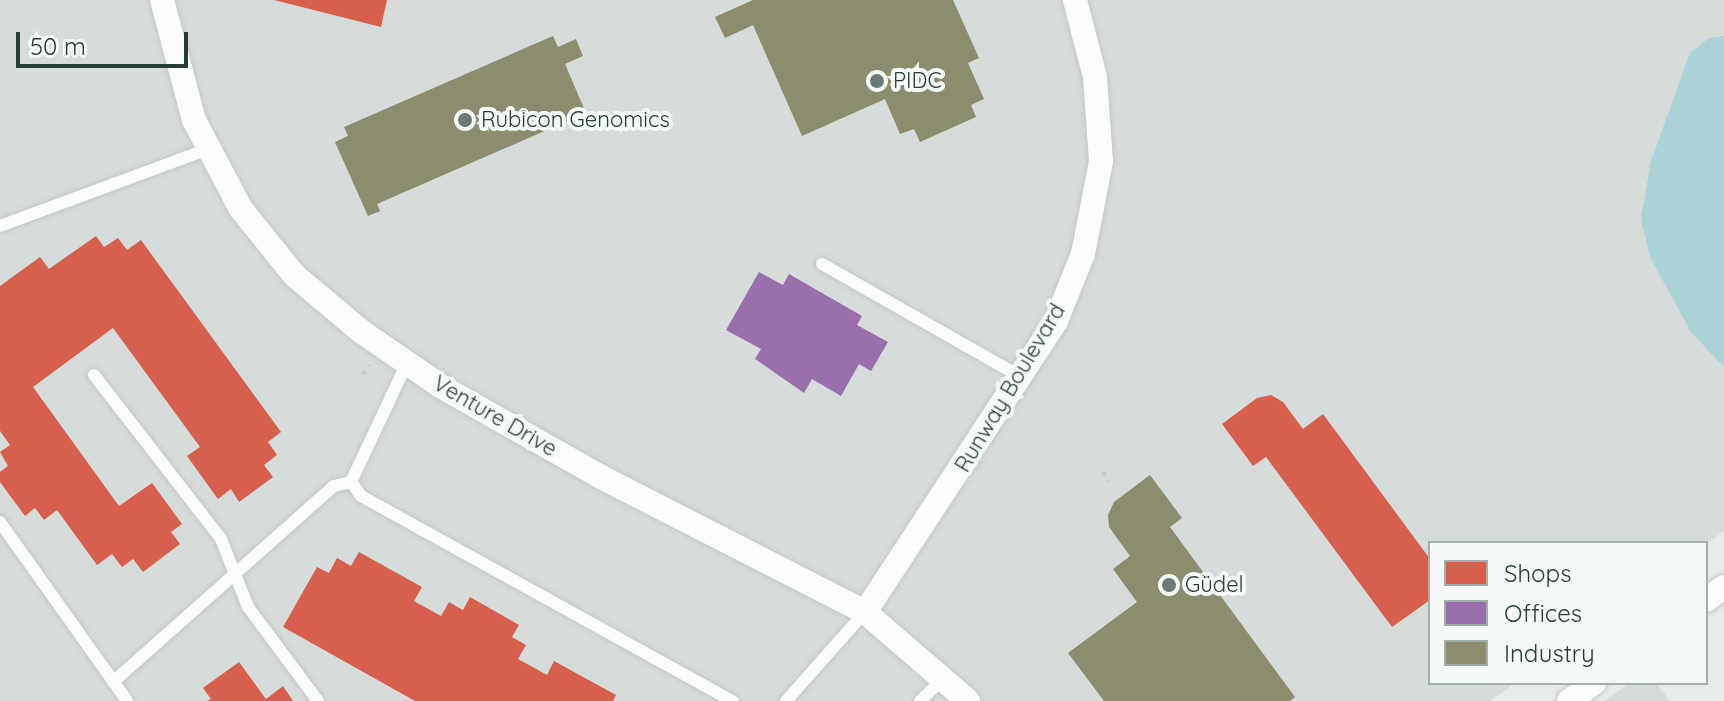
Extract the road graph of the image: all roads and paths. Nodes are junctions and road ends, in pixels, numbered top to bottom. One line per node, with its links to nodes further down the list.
1 (162, 0): 3 (street, Venture Drive)
2 (1075, 0): 8 (street, Runway Boulevard)
3 (208, 149): 4 (lane); 6 (street, Venture Drive)
4 (0, 226)
5 (822, 264): 8 (lane)
6 (407, 363): 11 (lane); 14 (street, Venture Drive)
7 (94, 375): 13 (lane)
8 (1021, 377): 14 (street, Runway Boulevard)
9 (1103, 472): 10 (path)
10 (1109, 481)
11 (351, 482): 13 (lane); 20 (lane)
12 (0, 522): 16 (lane)
13 (233, 574): 16 (lane); 19 (lane)
14 (865, 612): 15 (street, Venture Drive); 21 (lane)
15 (943, 679): 22 (lane); 23 (street, Venture Drive)
16 (113, 682): 18 (lane)
17 (1591, 685): 24 (street)
18 (127, 701)
19 (318, 701)
20 (733, 701)
21 (786, 701)
22 (920, 701)
23 (968, 701)
24 (1569, 701)

